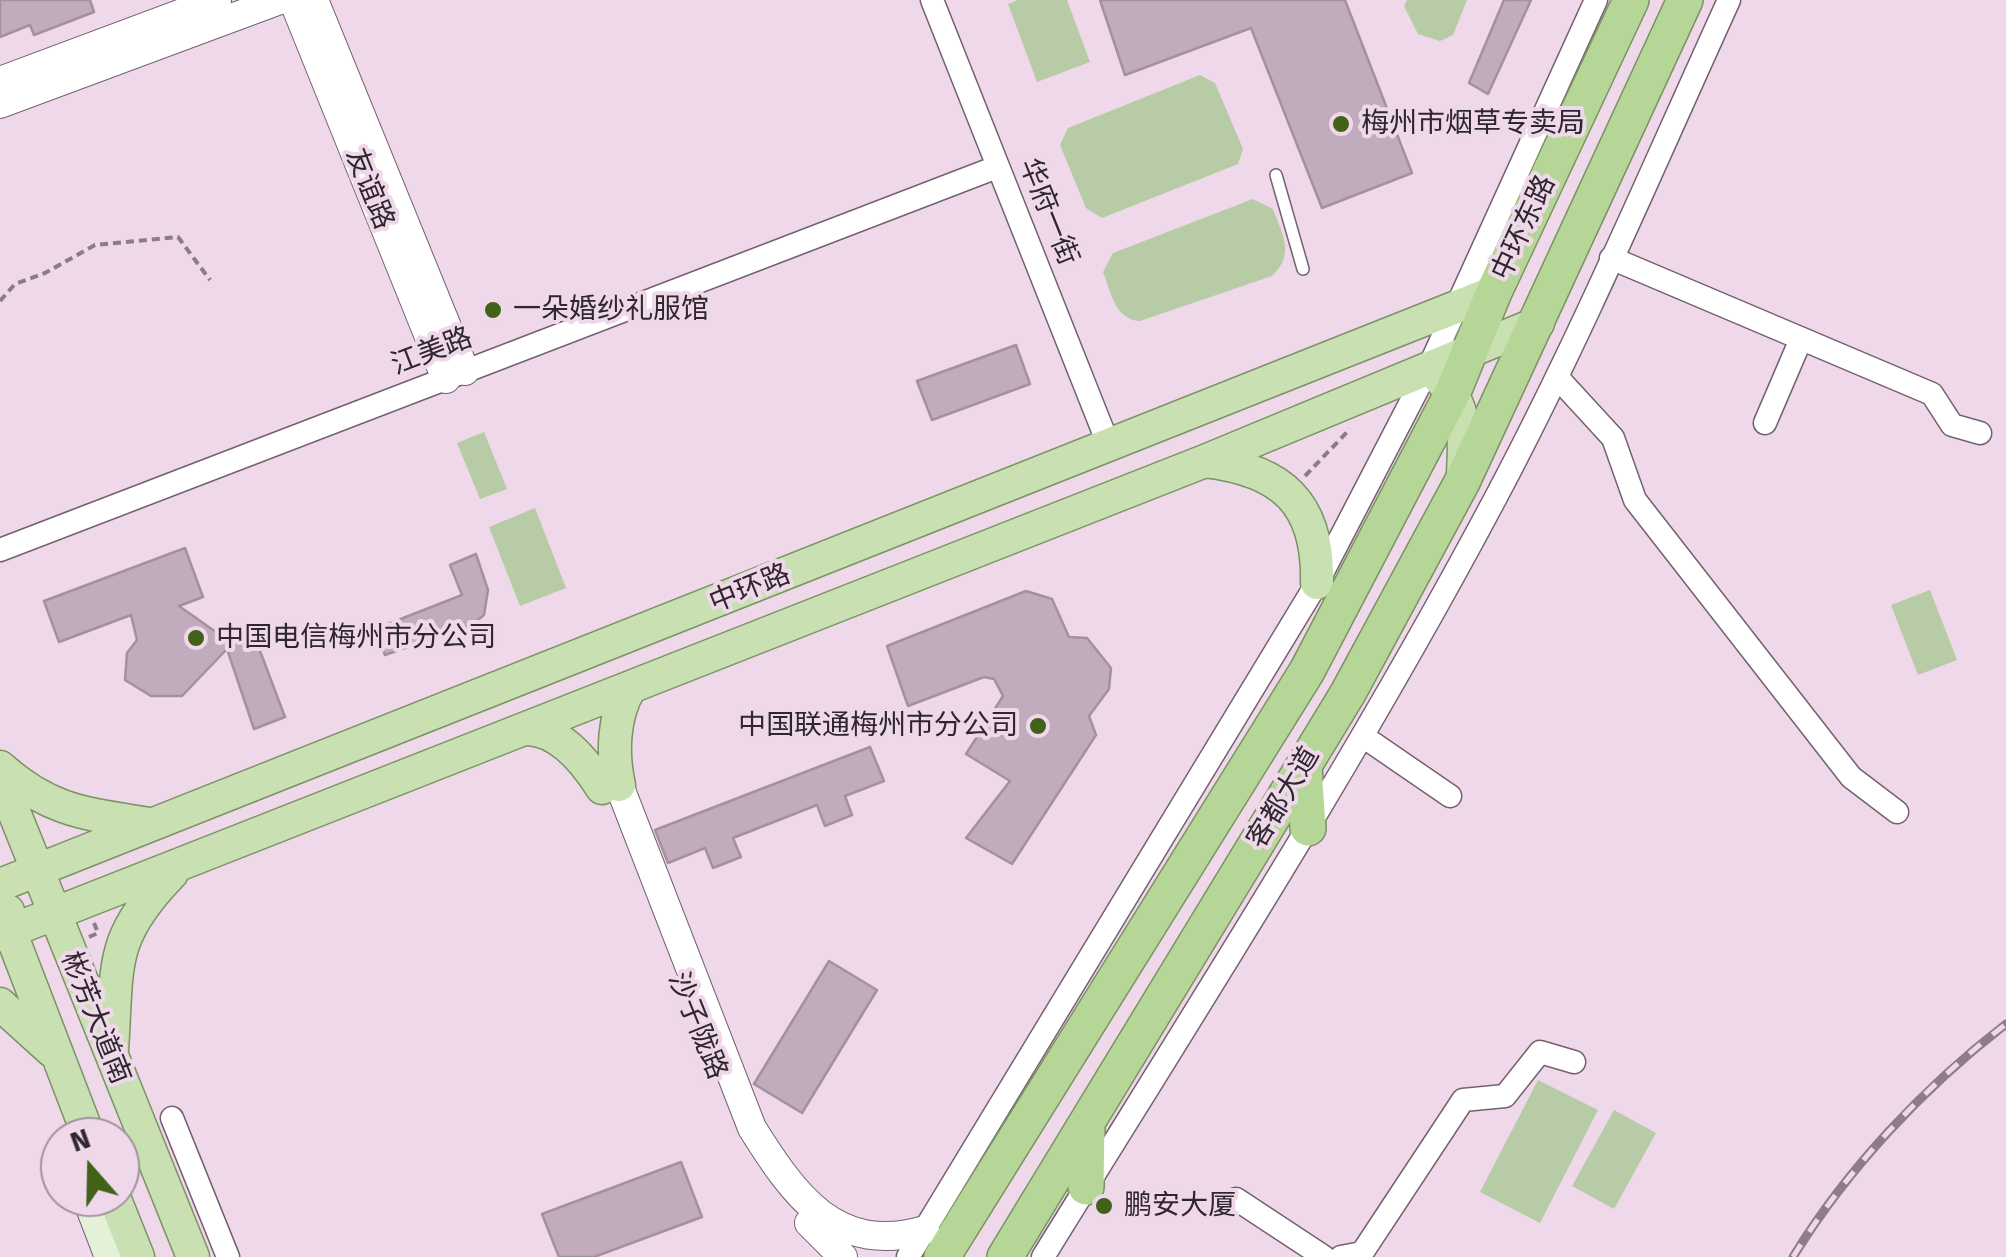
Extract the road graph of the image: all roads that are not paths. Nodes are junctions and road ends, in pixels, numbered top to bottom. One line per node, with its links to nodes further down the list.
1 (217, 0): 10 (street)
2 (280, 0): 11 (street)
3 (293, 0): 24 (street, 友谊路)
4 (314, 0): 24 (street, 友谊路)
5 (932, 0): 14 (street, 华府一街)
6 (1596, 0): 19 (street)
7 (1631, 0): 12 (highway, 中环东路)
8 (1686, 0): 13 (highway, 中环东路)
9 (1729, 0): 16 (street)
10 (0, 81)
11 (0, 104)
12 (1578, 113): 13 (highway); 18 (highway, 中环东路)
13 (1625, 132): 20 (highway, 中环东路)
14 (998, 167): 24 (street, 江美路); 29 (street, 华府一街)
15 (1276, 175): 17 (lane)
16 (1611, 258): 22 (street); 25 (street)
17 (1304, 269)
18 (1494, 292): 19 (main road, 中环路); 23 (highway, 中环东路)
19 (1455, 308): 21 (main road, 中环路); 26 (street)
20 (1538, 324): 23 (main road); 31 (highway, 客都大道)
21 (1376, 339): 26 (main road); 29 (main road, 中环路)
22 (1801, 340): 27 (street); 28 (street)
23 (1473, 350): 26 (highway, 客都大道)
24 (456, 375): 32 (street, 江美路)
25 (1557, 377): 37 (street); 43 (street)
26 (1441, 380): 30 (main road, 中环路); 31 (main road); 33 (highway, 客都大道)
27 (1765, 424)
28 (1980, 434)
29 (1109, 446): 44 (main road, 中环路)
30 (1205, 462): 33 (main road); 35 (main road, 中环路)
31 (1462, 482): 34 (highway, 客都大道)
32 (0, 550)
33 (1334, 587): 34 (highway); 63 (highway, 客都大道)
34 (1392, 612): 38 (highway, 客都大道)
35 (630, 688): 36 (main road, 中环路); 41 (main road)
36 (527, 729): 41 (main road); 46 (main road, 中环路)
37 (1364, 737): 42 (street); 45 (street)
38 (1304, 766): 45 (highway); 57 (highway, 客都大道)
39 (0, 767): 44 (main road)
40 (0, 777): 47 (main road, 彬芳大道南)
41 (611, 786): 62 (street, 沙子陇路)
42 (1450, 796)
43 (1897, 812)
44 (155, 824): 47 (main road, 中环路)
45 (1308, 828): 58 (street)
46 (179, 866): 49 (main road, 中环路); 53 (main road)
47 (36, 871): 48 (main road, 中环路); 49 (main road, 彬芳大道南)
48 (2, 881): 50 (main road, 彬芳大道南)
49 (53, 915): 50 (main road); 53 (main road, 彬芳大道南)
50 (5, 933): 52 (main road, 彬芳大道南)
51 (0, 1004): 52 (main road)
52 (55, 1054): 55 (main road, 彬芳大道南)
53 (111, 1058): 66 (main road, 彬芳大道南)
54 (1574, 1062): 72 (street)
55 (79, 1117)
56 (172, 1118): 67 (street)
57 (1087, 1122): 58 (highway); 69 (highway, 客都大道)
58 (1086, 1187): 70 (street)
59 (1236, 1199): 71 (street)
60 (95, 1217): 64 (main road)
61 (122, 1217): 65 (main road)
62 (836, 1242): 63 (street)
63 (933, 1244): 68 (street)
64 (110, 1257)
65 (138, 1257)
66 (193, 1257)
67 (228, 1257)
68 (908, 1257)
69 (1005, 1257)
70 (1043, 1257)
71 (1324, 1257)
72 (1341, 1257)

